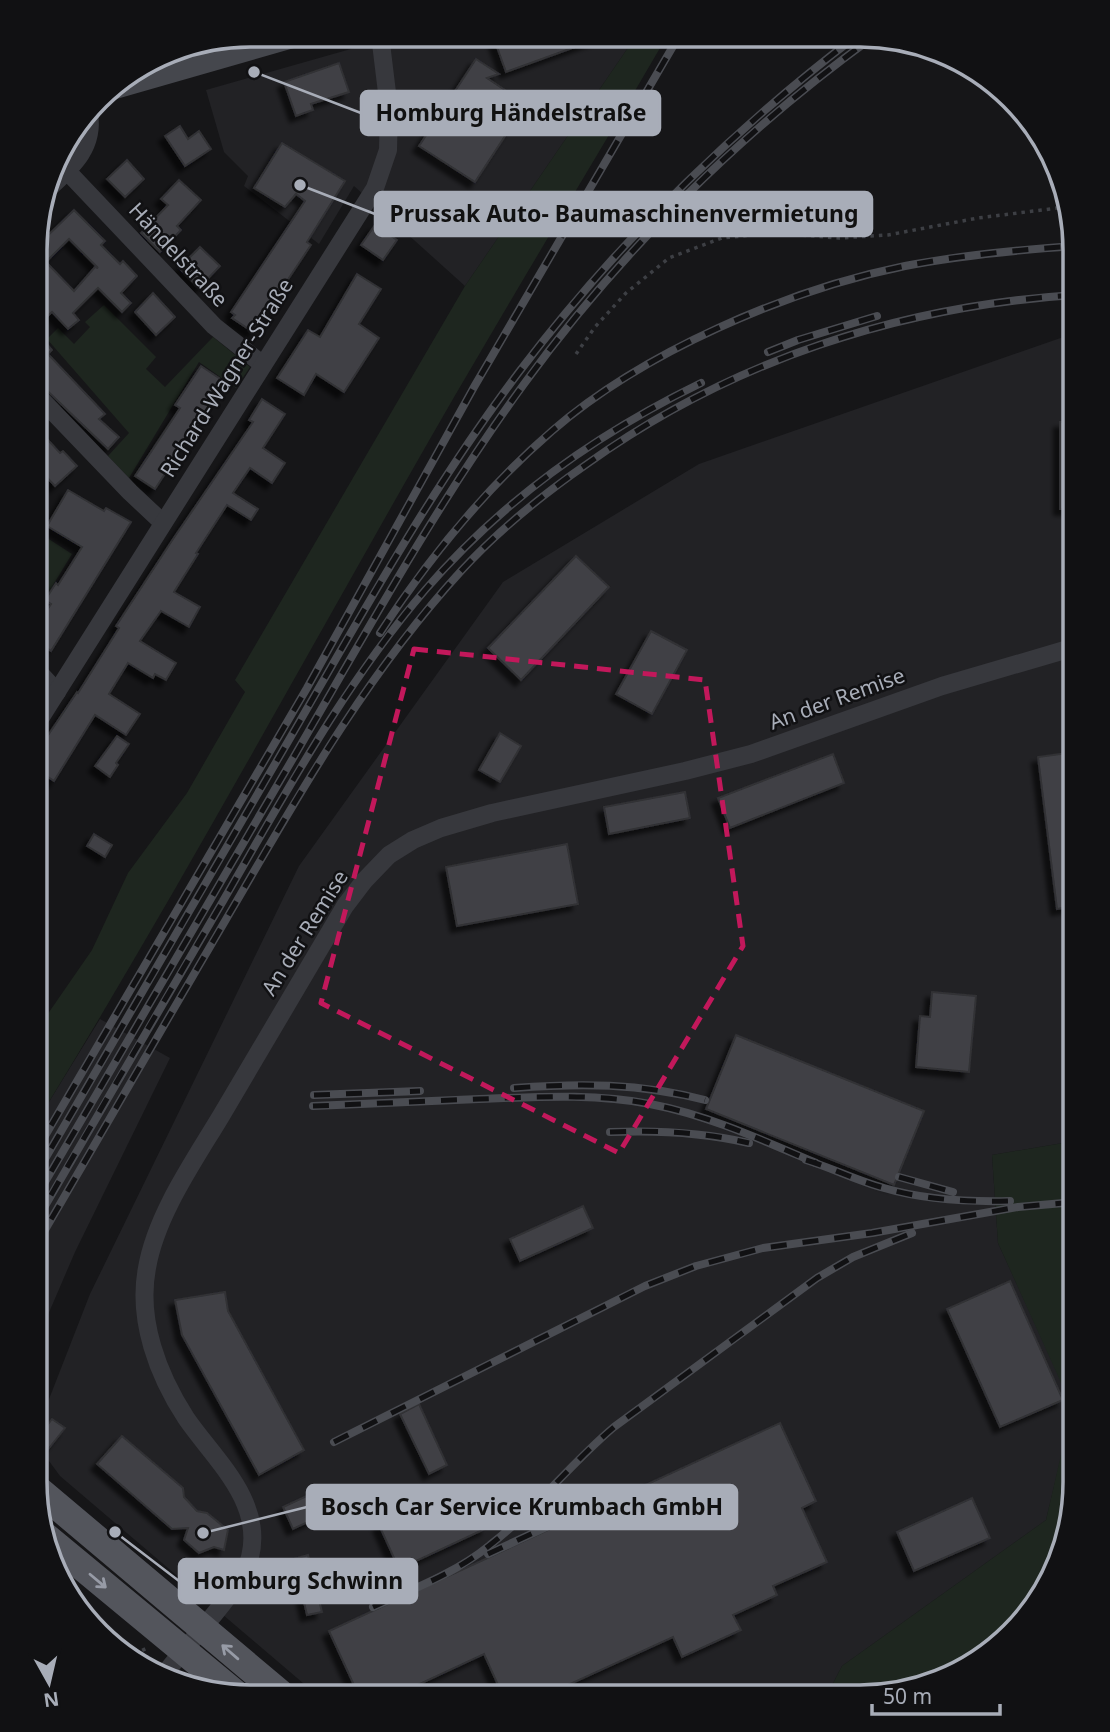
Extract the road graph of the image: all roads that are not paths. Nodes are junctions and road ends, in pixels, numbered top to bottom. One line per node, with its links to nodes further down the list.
1 (254, 47): 3 (main road)
2 (381, 47): 7 (street, Richard-Wagner-Straße)
3 (141, 80)
4 (89, 128): 5 (street)
5 (67, 171): 6 (street); 7 (street, Händelstraße)
6 (62, 176)
7 (262, 364): 9 (street, Richard-Wagner-Straße)
8 (47, 405): 9 (street)
9 (163, 523): 12 (street, Richard-Wagner-Straße)
10 (1063, 651): 16 (street, An der Remise)
11 (47, 681): 12 (street)
12 (57, 692): 13 (street, Richard-Wagner-Straße)
13 (47, 708)
14 (48, 1501): 16 (main road)
15 (59, 1547): 16 (main road, one-way to 16)
16 (186, 1648): 17 (main road); 18 (main road, one-way to 16)
17 (224, 1683)
18 (262, 1685)

